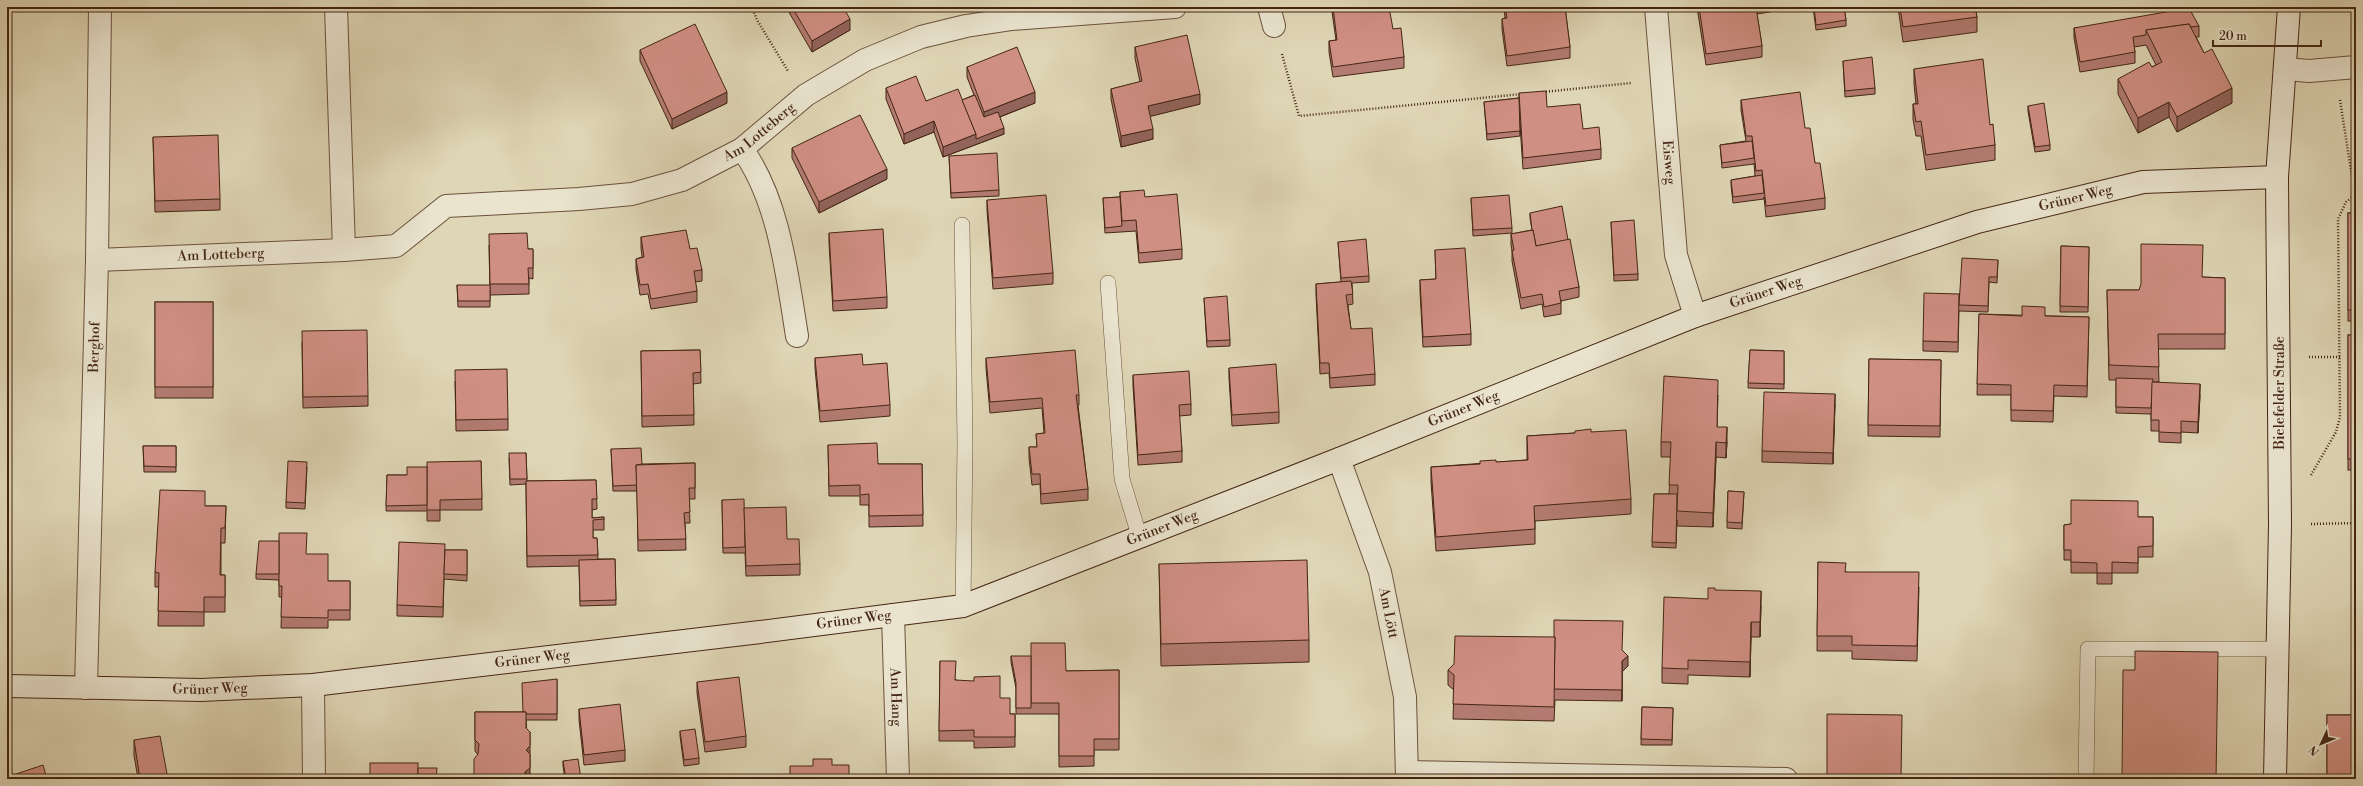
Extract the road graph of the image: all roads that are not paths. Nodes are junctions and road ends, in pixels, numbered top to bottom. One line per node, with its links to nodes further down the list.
1 (100, 7): 12 (street, Berghof)
2 (336, 7): 11 (street)
3 (1175, 7): 8 (street, Am Lotteberg)
4 (1656, 7): 14 (street, Eisweg)
5 (2285, 8): 6 (street, Bielefelder Straße)
6 (2286, 69): 7 (street); 9 (street, Bielefelder Straße)
7 (2346, 69)
8 (742, 149): 11 (street, Am Lotteberg); 15 (street)
9 (2277, 177): 14 (street, Grüner Weg); 20 (street, Bielefelder Straße)
10 (962, 225): 18 (lane)
11 (344, 250): 12 (street, Am Lotteberg)
12 (97, 260): 23 (street, Berghof)
13 (1108, 283): 17 (lane)
14 (1695, 316): 16 (street, Grüner Weg)
15 (797, 336)
16 (1339, 459): 17 (street, Grüner Weg); 24 (street, Am Lött)
17 (1139, 535): 18 (street, Grüner Weg)
18 (963, 606): 19 (street, Grüner Weg)
19 (893, 615): 21 (street, Grüner Weg); 26 (street, Am Hang)
20 (2278, 649): 28 (lane); 29 (street, Bielefelder Straße)
21 (313, 685): 23 (street, Grüner Weg); 25 (street)
22 (7, 686): 23 (street, Grüner Weg)
23 (86, 688)
24 (1407, 776): 27 (street, Am Lött)
25 (314, 779)
26 (898, 779)
27 (1786, 779)
28 (2086, 779)
29 (2275, 779)

